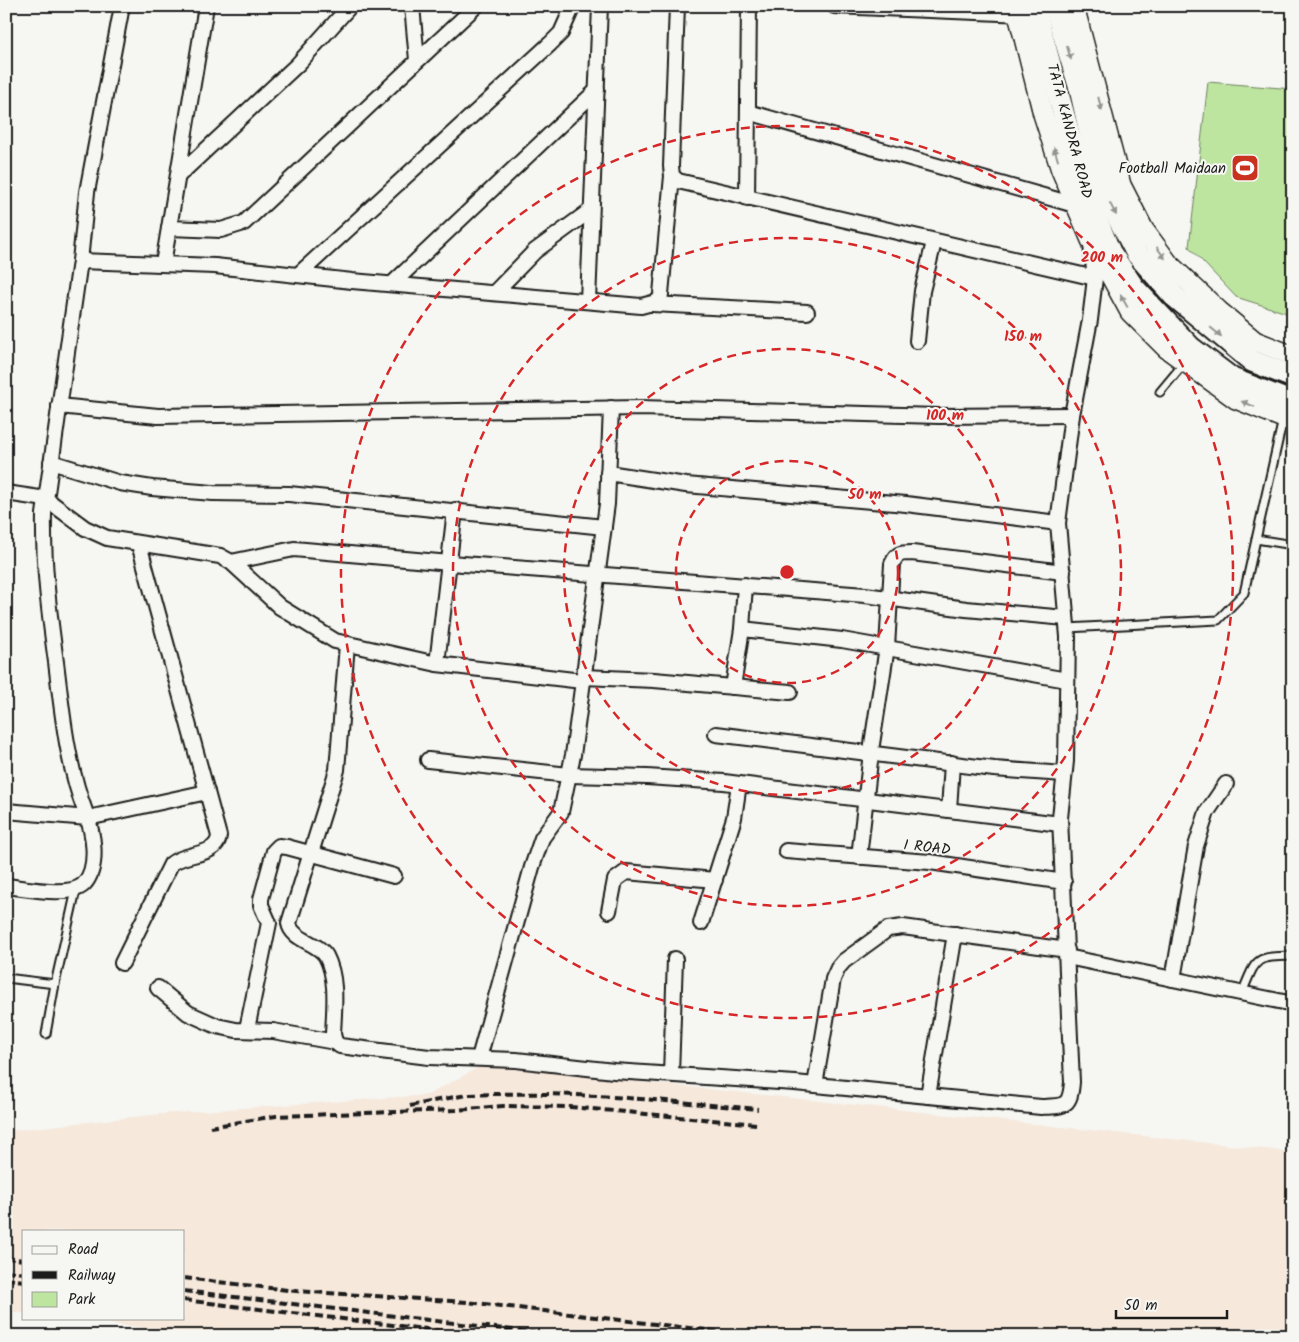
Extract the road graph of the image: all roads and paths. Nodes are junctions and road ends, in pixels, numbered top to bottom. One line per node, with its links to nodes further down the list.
1 (122, 6): 25 (street)
2 (206, 6): 17 (street)
3 (350, 6): 17 (street)
4 (412, 6): 14 (street)
5 (476, 6): 14 (street)
6 (573, 6): 27 (street)
7 (600, 6): 15 (street)
8 (677, 6): 18 (street)
9 (749, 6): 16 (street)
10 (834, 6): 12 (street)
11 (1074, 6): 36 (street, one-way to 36)
12 (892, 7): 13 (street)
13 (1035, 9): 20 (main road, TATA KANDRA ROAD, one-way to 13); 37 (main road, TATA KANDRA ROAD, one-way to 37)
14 (417, 60): 22 (street)
15 (596, 90): 21 (street); 29 (street)
16 (748, 112): 19 (street); 20 (street)
17 (178, 176): 22 (street)
18 (672, 176): 19 (street); 32 (street)
19 (747, 198): 24 (street)
20 (1080, 198): 23 (street); 35 (main road, TATA KANDRA ROAD)
21 (592, 210): 30 (street); 31 (street)
22 (169, 228): 26 (street)
23 (1091, 240): 28 (street); 35 (street, one-way to 23)
24 (934, 242): 28 (street); 34 (street)
25 (80, 261): 26 (street); 39 (street)
26 (163, 264): 27 (street)
27 (298, 275): 29 (street)
28 (1095, 278): 42 (street)
29 (392, 284): 30 (street)
30 (495, 292): 31 (street)
31 (588, 301): 32 (street)
32 (652, 304): 33 (street)
33 (807, 312)
34 (917, 341)
35 (1188, 355): 38 (lane); 41 (main road, TATA KANDRA ROAD, one-way to 35)
36 (1293, 356)
37 (1293, 377)
38 (1160, 392)
39 (59, 406): 40 (street); 43 (street)
40 (611, 408): 42 (street); 44 (street)
41 (1289, 414): 50 (lane)
42 (1072, 415): 48 (street)
43 (51, 462): 46 (street); 47 (street)
44 (608, 473): 48 (street); 49 (street)
45 (6, 493): 46 (street)
46 (46, 499): 51 (street); 80 (street)
47 (455, 510): 49 (street); 54 (street)
48 (1058, 523): 55 (street)
49 (604, 527): 56 (street)
50 (1256, 538): 52 (lane); 59 (lane)
51 (139, 544): 53 (street); 76 (street)
52 (1293, 545)
53 (232, 562): 54 (street); 61 (street)
54 (450, 564): 56 (street); 63 (street)
55 (1062, 572): 58 (street); 59 (street)
56 (597, 575): 57 (street); 64 (street)
57 (745, 585): 58 (street); 60 (street)
58 (889, 598): 59 (street); 62 (street)
59 (1067, 623): 65 (street)
60 (742, 629): 62 (street); 66 (street)
61 (348, 644): 63 (street); 83 (street)
62 (886, 647): 65 (street); 69 (street)
63 (436, 664): 64 (street)
64 (582, 679): 66 (street); 73 (street)
65 (1067, 680): 72 (street)
66 (733, 687): 67 (street)
67 (790, 692)
68 (716, 734): 69 (street)
69 (871, 753): 71 (street); 77 (street)
70 (428, 760): 73 (street)
71 (952, 763): 72 (street); 78 (street)
72 (1064, 774): 81 (street)
73 (569, 775): 74 (street); 106 (street)
74 (739, 784): 77 (street); 86 (street)
75 (1226, 784): 98 (street)
76 (207, 792): 80 (street); 96 (street)
77 (865, 800): 78 (street); 84 (street)
78 (950, 810): 81 (street)
79 (6, 811): 80 (street)
80 (88, 818): 89 (street)
81 (1060, 824): 87 (street)
82 (786, 851): 84 (street, I ROAD)
83 (310, 854): 85 (street); 103 (street); 105 (street)
84 (859, 858): 87 (street, I ROAD)
85 (394, 876)
86 (715, 880): 90 (street); 91 (street)
87 (1064, 882): 93 (street)
88 (6, 886): 89 (street)
89 (76, 890): 99 (lane)
90 (609, 911)
91 (701, 923)
92 (955, 934): 93 (street); 108 (street); 109 (street)
93 (1067, 954): 98 (street); 109 (street)
94 (1293, 956): 101 (lane)
95 (675, 959): 107 (street)
96 (122, 963)
97 (6, 978): 99 (lane)
98 (1173, 979): 101 (street)
99 (54, 984): 104 (lane)
100 (158, 988): 103 (street)
101 (1242, 993): 102 (street)
102 (1293, 1004)
103 (247, 1029): 105 (street)
104 (46, 1034)
105 (335, 1042): 106 (street)
106 (479, 1058): 107 (street)
107 (671, 1074): 108 (street)
108 (815, 1085): 109 (street)
109 (928, 1096)

